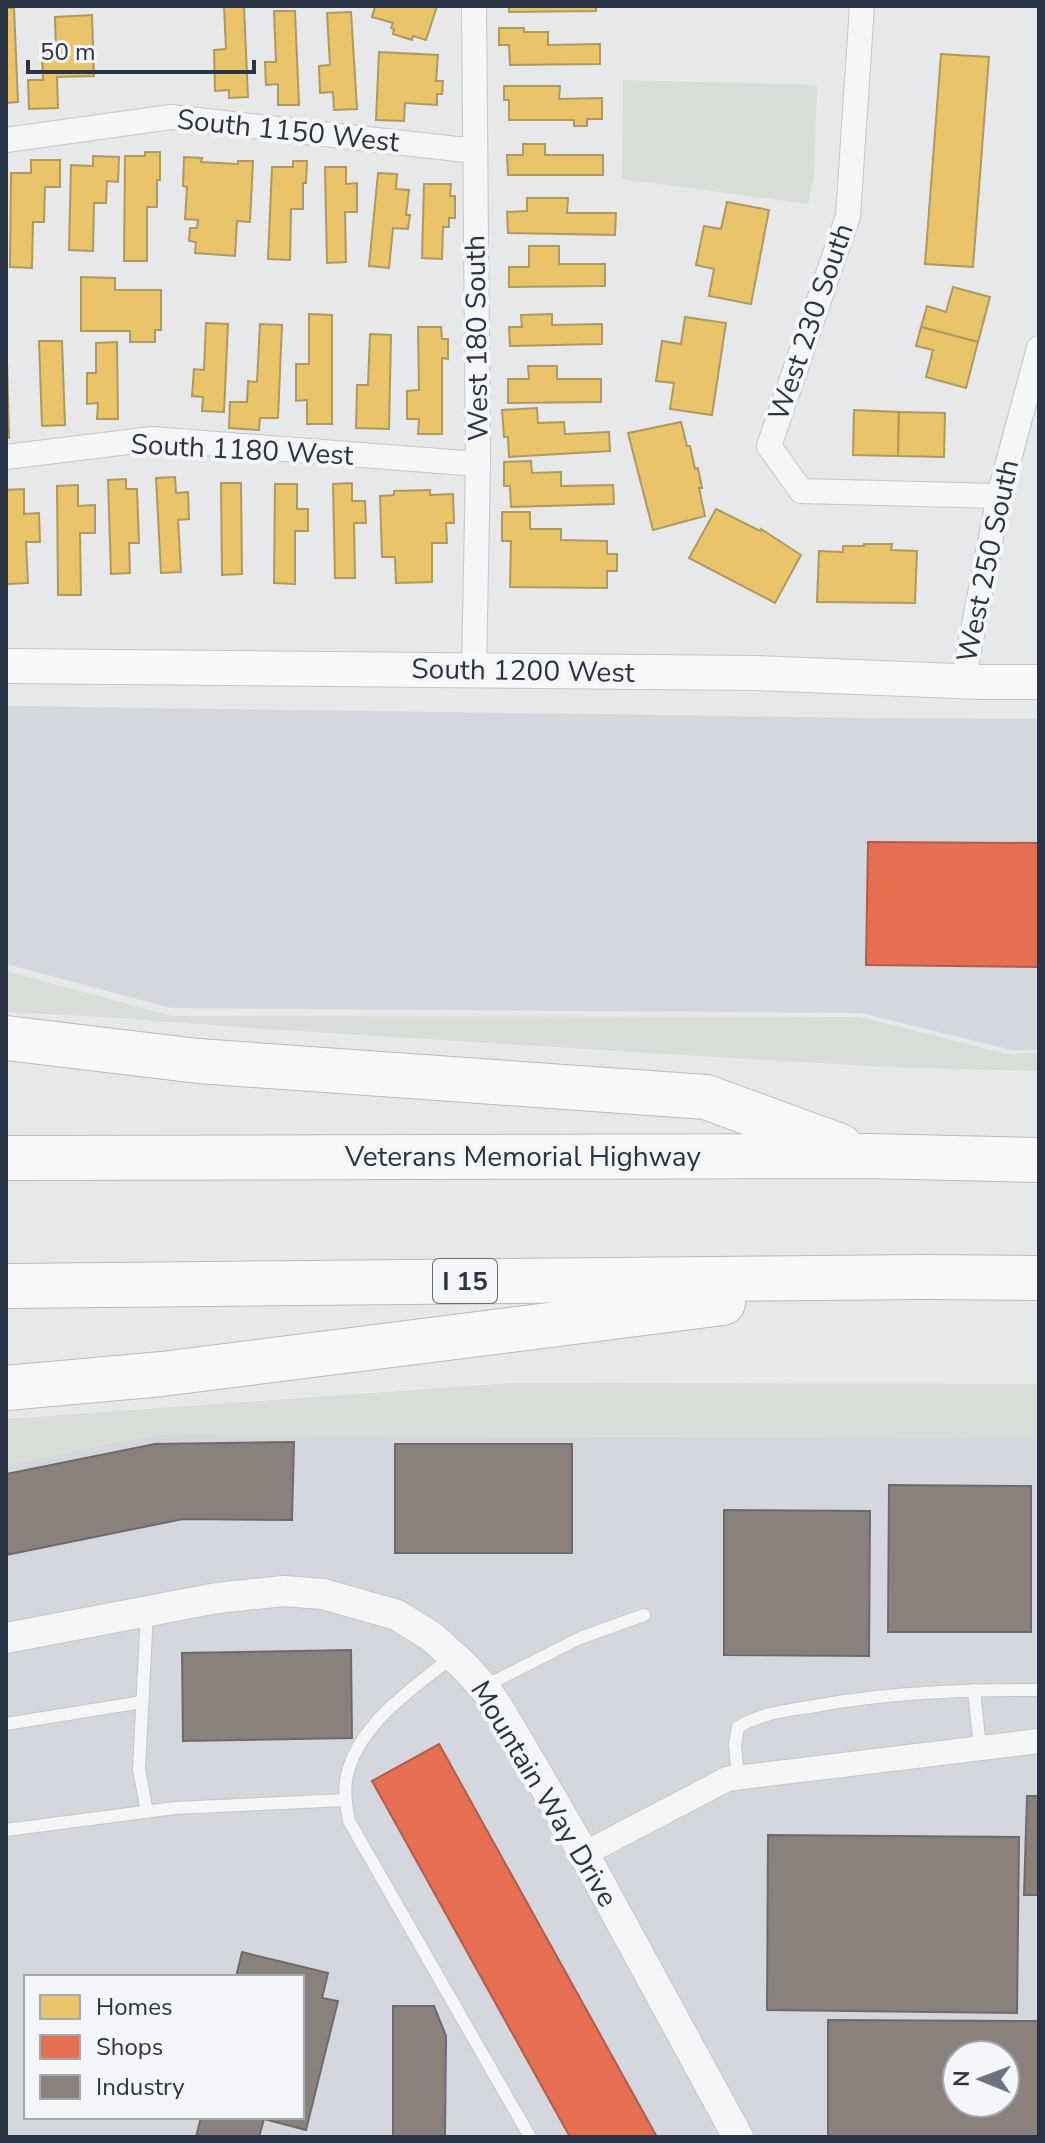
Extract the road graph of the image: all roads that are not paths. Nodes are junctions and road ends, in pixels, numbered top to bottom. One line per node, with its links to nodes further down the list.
1 (474, 6): 4 (street, West 180 South)
2 (862, 6): 8 (street, West 230 South)
3 (6, 140): 4 (street, South 1150 West)
4 (475, 151): 7 (street, West 180 South)
5 (1039, 348): 8 (street, West 250 South)
6 (6, 457): 7 (street, South 1180 West)
7 (478, 464): 10 (street, West 180 South)
8 (999, 496): 11 (street, West 250 South)
9 (6, 666): 10 (main road, South 1200 West)
10 (474, 671): 11 (main road, South 1200 West)
11 (963, 681): 12 (main road, South 1200 West)
12 (1039, 682)
13 (6, 1038): 14 (highway)
14 (869, 1156): 15 (highway, Veterans Memorial Highway); 16 (highway, Veterans Memorial Highway)
15 (6, 1158)
16 (1039, 1160)
17 (923, 1277): 18 (highway, I 15); 19 (highway, I 15); 20 (highway)
18 (1039, 1278)
19 (6, 1286)
20 (6, 1388)
21 (147, 1611): 23 (street, Mountain Way Drive); 24 (street, Mountain Way Drive); 28 (lane)
22 (644, 1615): 25 (lane)
23 (6, 1638)
24 (454, 1656): 25 (street, Mountain Way Drive); 33 (lane)
25 (483, 1687): 36 (street, Mountain Way Drive)
26 (974, 1690): 27 (lane); 31 (lane); 32 (lane)
27 (1039, 1690)
28 (142, 1702): 29 (lane); 34 (lane)
29 (6, 1724)
30 (1039, 1741): 31 (street)
31 (980, 1748): 32 (street)
32 (738, 1778): 36 (street)
33 (345, 1800): 34 (lane); 37 (lane)
34 (147, 1812): 35 (lane)
35 (6, 1830)
36 (584, 1854): 38 (street, Mountain Way Drive)
37 (530, 2137)
38 (738, 2137)

